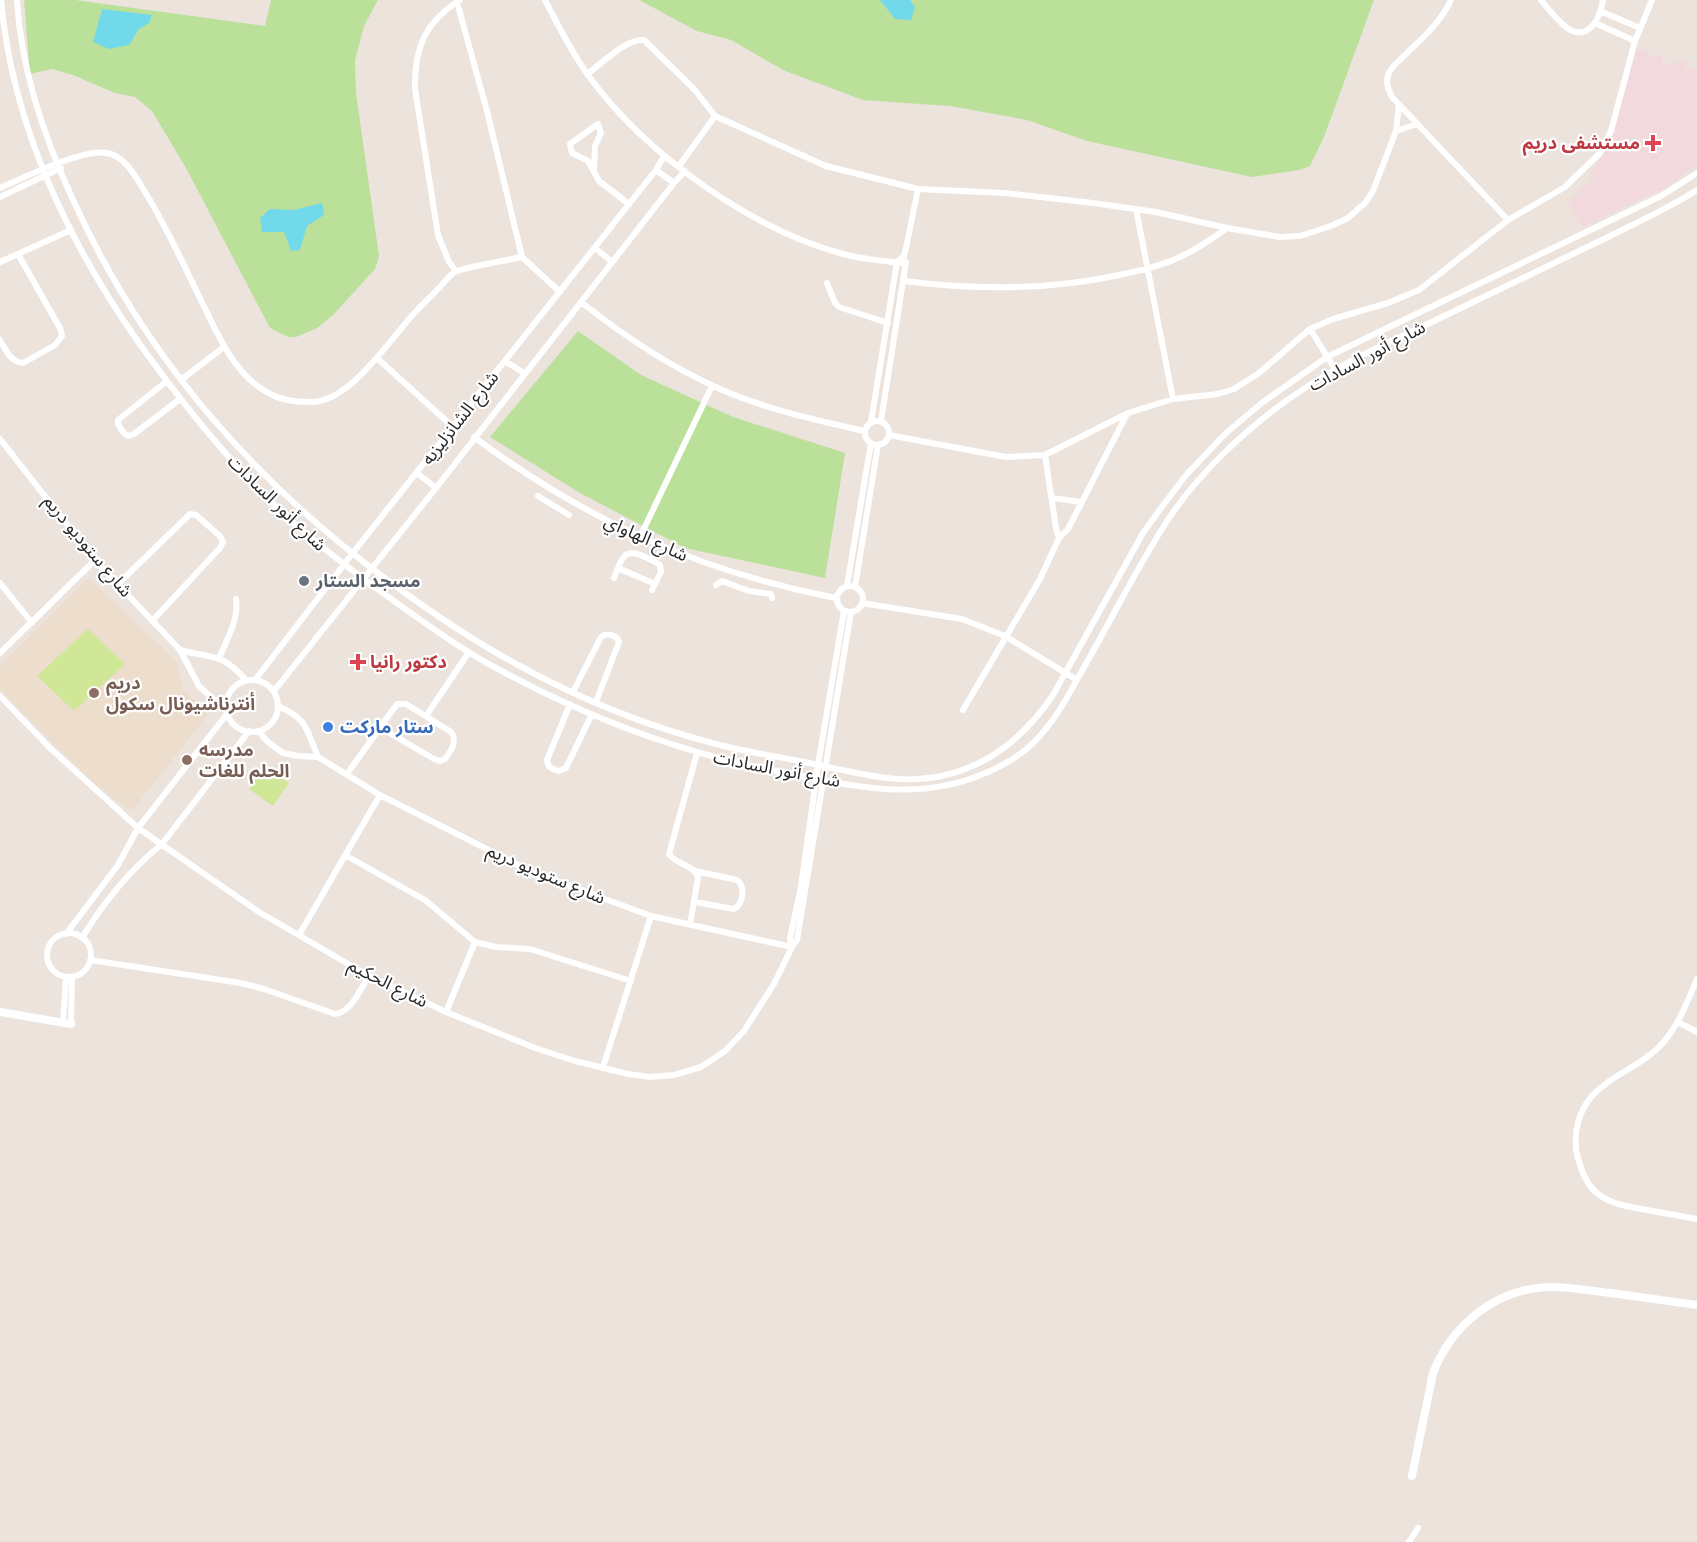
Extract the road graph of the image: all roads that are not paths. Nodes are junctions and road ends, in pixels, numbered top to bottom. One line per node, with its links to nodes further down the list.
1 (1, 0): 21 (street, شارع أنور السادات)
2 (17, 0): 20 (street, شارع أنور السادات)
3 (545, 0): 13 (street)
4 (1451, 0): 14 (street)
5 (1541, 0): 10 (street)
6 (1603, 0): 9 (street)
7 (1652, 0): 11 (street)
8 (458, 1): 40 (street); 46 (street)
9 (1600, 11): 10 (street); 11 (street)
10 (1595, 23): 12 (street)
11 (1640, 28): 12 (street)
12 (1635, 41): 34 (street)
13 (587, 74): 15 (street); 18 (street)
14 (1399, 105): 16 (street); 17 (street)
15 (715, 116): 19 (street); 29 (street)
16 (1417, 124): 17 (street); 34 (street)
17 (1396, 131): 35 (street)
18 (664, 156): 19 (street); 23 (street, شارع الشانزليزيه)
19 (679, 166): 24 (street)
20 (58, 167): 21 (street); 26 (street); 54 (street); 60 (street, شارع أنور السادات)
21 (42, 170): 26 (street, شارع أنور السادات); 28 (street)
22 (594, 170): 22 (street); 32 (street)
23 (657, 170): 27 (street); 32 (street, شارع الشانزليزيه)
24 (685, 171): 27 (street, شارع الشانزليزيه); 43 (street)
25 (1697, 173): 55 (street, شارع أنور السادات)
26 (45, 177): 31 (street); 36 (street, شارع أنور السادات)
27 (674, 183): 41 (street, شارع الشانزليزيه)
28 (0, 188)
29 (918, 189): 33 (street); 39 (street)
30 (1697, 190): 58 (street, شارع أنور السادات)
31 (0, 197)
32 (628, 204): 37 (street, شارع الشانزليزيه)
33 (1136, 209): 35 (street); 45 (street)
34 (1508, 220): 52 (street)
35 (1227, 228): 45 (street)
36 (71, 230): 38 (street); 61 (street, شارع أنور السادات)
37 (595, 248): 41 (street); 49 (street, شارع الشانزليزيه)
38 (18, 254): 42 (street); 53 (street)
39 (904, 256): 43 (street); 44 (street)
40 (522, 258): 46 (street); 49 (street)
41 (611, 261): 50 (street, شارع الشانزليزيه)
42 (0, 262)
43 (897, 262): 44 (street); 51 (street)
44 (906, 264): 47 (street)
45 (1147, 269): 47 (street); 64 (street)
46 (456, 271): 56 (street)
47 (904, 281): 66 (street)
48 (827, 283): 51 (street)
49 (560, 292): 57 (street, شارع الشانزليزيه)
50 (581, 302): 59 (street, شارع الشانزليزيه); 62 (street)
51 (888, 323): 67 (street)
52 (1310, 329): 55 (street); 64 (street)
53 (0, 340)
54 (224, 346): 56 (street); 60 (street)
55 (1327, 357): 58 (street); 117 (street, شارع أنور السادات)
56 (378, 358): 68 (street)
57 (505, 361): 59 (street); 68 (street, شارع الشانزليزيه)
58 (1335, 369): 120 (street, شارع أنور السادات)
59 (524, 373): 71 (street, شارع الشانزليزيه)
60 (181, 380): 88 (street, شارع أنور السادات)
61 (166, 381): 63 (street, شارع أنور السادات); 63 (street)
62 (712, 386): 69 (street); 85 (street)
63 (180, 399): 91 (street, شارع أنور السادات)
64 (1173, 399): 65 (street)
65 (1128, 413): 74 (street); 81 (street)
66 (881, 421): 67 (street); 70 (street)
67 (871, 422): 69 (street)
68 (453, 427): 75 (street, شارع الشانزليزيه)
69 (864, 431): 73 (street)
70 (889, 435): 73 (street); 74 (street)
71 (474, 437): 76 (street, شارع الشانزليزيه); 77 (street, شارع الهاواي)
72 (0, 439): 90 (street, شارع ستوديو دريم)
73 (874, 444): 101 (street); 102 (street)
74 (1045, 455): 79 (street)
75 (417, 473): 76 (street); 88 (street, شارع الشانزليزيه)
76 (436, 488): 92 (street, شارع الشانزليزيه)
77 (555, 493): 80 (street, شارع الهاواي); 82 (street)
78 (538, 496): 82 (street)
79 (1052, 498): 81 (street); 86 (street)
80 (565, 499): 83 (street); 85 (street, شارع الهاواي)
81 (1081, 502): 86 (street)
82 (549, 503): 83 (street)
83 (559, 509): 84 (street)
84 (569, 514)
85 (640, 537): 87 (street, شارع الهاواي)
86 (1059, 538): 112 (street)
87 (651, 542): 89 (street); 94 (street, شارع الهاواي)
88 (352, 554): 91 (street, شارع الشانزليزيه); 92 (street, شارع أنور السادات)
89 (645, 557): 93 (street); 93 (street)
90 (95, 560): 99 (street, شارع ستوديو دريم); 111 (street)
91 (344, 565): 95 (street, شارع أنور السادات); 119 (street, شارع الشانزليزيه)
92 (371, 568): 95 (street, شارع الشانزليزيه); 122 (street, شارع أنور السادات)
93 (618, 568): 96 (street)
94 (742, 575): 97 (street, شارع الهاواي); 103 (street)
95 (363, 578): 114 (street, شارع أنور السادات); 121 (street, شارع الشانزليزيه)
96 (614, 578)
97 (752, 578): 104 (street); 106 (street, شارع الهاواي)
98 (0, 583): 111 (street)
99 (118, 584): 110 (street, شارع ستوديو دريم); 110 (street)
100 (716, 585): 103 (street)
101 (847, 586): 102 (street); 106 (street)
102 (855, 587): 108 (street)
103 (739, 588): 104 (street)
104 (749, 591): 105 (street)
105 (772, 598)
106 (836, 598): 109 (street)
107 (236, 599): 116 (street)
108 (862, 603): 109 (street); 112 (street)
109 (847, 612): 138 (street); 139 (street)
110 (152, 621): 113 (street, شارع ستوديو دريم)
111 (32, 623): 115 (street)
112 (1005, 636): 117 (street); 128 (street)
113 (180, 650): 116 (street); 126 (street, شارع ستوديو دريم)
114 (469, 652): 125 (street, شارع أنور السادات); 131 (street)
115 (0, 653)
116 (219, 658): 118 (street)
117 (1066, 674): 120 (street); 136 (street, شارع أنور السادات)
118 (246, 680): 119 (street); 126 (street)
119 (255, 680): 121 (street)
120 (1077, 680): 140 (street, شارع أنور السادات)
121 (274, 692): 127 (street)
122 (573, 692): 124 (street, شارع أنور السادات); 124 (street)
123 (0, 696): 145 (street, شارع الحكيم)
124 (596, 702): 138 (street, شارع أنور السادات)
125 (570, 704): 130 (street, شارع أنور السادات); 130 (street)
126 (226, 706): 129 (street)
127 (278, 706): 134 (street); 137 (street)
128 (963, 710)
129 (227, 714): 133 (street); 145 (street)
130 (592, 714): 135 (street, شارع أنور السادات)
131 (426, 716): 132 (street); 132 (street)
132 (381, 728): 141 (street)
133 (249, 731): 134 (street); 146 (street)
134 (258, 731): 137 (street, شارع ستوديو دريم)
135 (697, 753): 142 (street, شارع أنور السادات); 148 (street)
136 (991, 756): 139 (street, شارع أنور السادات); 140 (street)
137 (318, 757): 141 (street, شارع ستوديو دريم)
138 (818, 765): 139 (street, شارع أنور السادات); 142 (street)
139 (826, 767): 143 (street)
140 (997, 768): 143 (street, شارع أنور السادات)
141 (347, 774): 144 (street, شارع ستوديو دريم)
142 (816, 778): 143 (street, شارع أنور السادات); 156 (street)
143 (824, 780): 156 (street)
144 (380, 795): 147 (street); 150 (street, شارع ستوديو دريم)
145 (138, 828): 146 (street, شارع الحكيم); 152 (street)
146 (162, 844): 153 (street, شارع الحكيم); 154 (street)
147 (345, 855): 153 (street); 155 (street)
148 (695, 871): 149 (street); 149 (street)
149 (695, 902): 151 (street)
150 (651, 916): 151 (street, شارع ستوديو دريم); 161 (street)
151 (690, 925): 156 (street, شارع ستوديو دريم)
152 (66, 934): 154 (street); 159 (street)
153 (299, 935): 158 (street, شارع الحكيم)
154 (82, 938): 157 (street)
155 (475, 942): 161 (street); 163 (street)
156 (792, 947): 167 (street, شارع الحكيم)
157 (90, 960): 158 (street); 159 (street)
158 (369, 976): 163 (street, شارع الحكيم)
159 (69, 977): 165 (street)
160 (1697, 980): 164 (street)
161 (631, 981): 167 (street)
162 (0, 1012): 165 (street)
163 (446, 1012): 167 (street, شارع الحكيم)
164 (1678, 1022): 166 (street); 168 (street)
165 (67, 1023)
166 (1697, 1032)
167 (603, 1067)
168 (1697, 1219)
169 (1697, 1305): 170 (street)
170 (1412, 1476)
171 (1418, 1528): 172 (street)
172 (1409, 1542)

